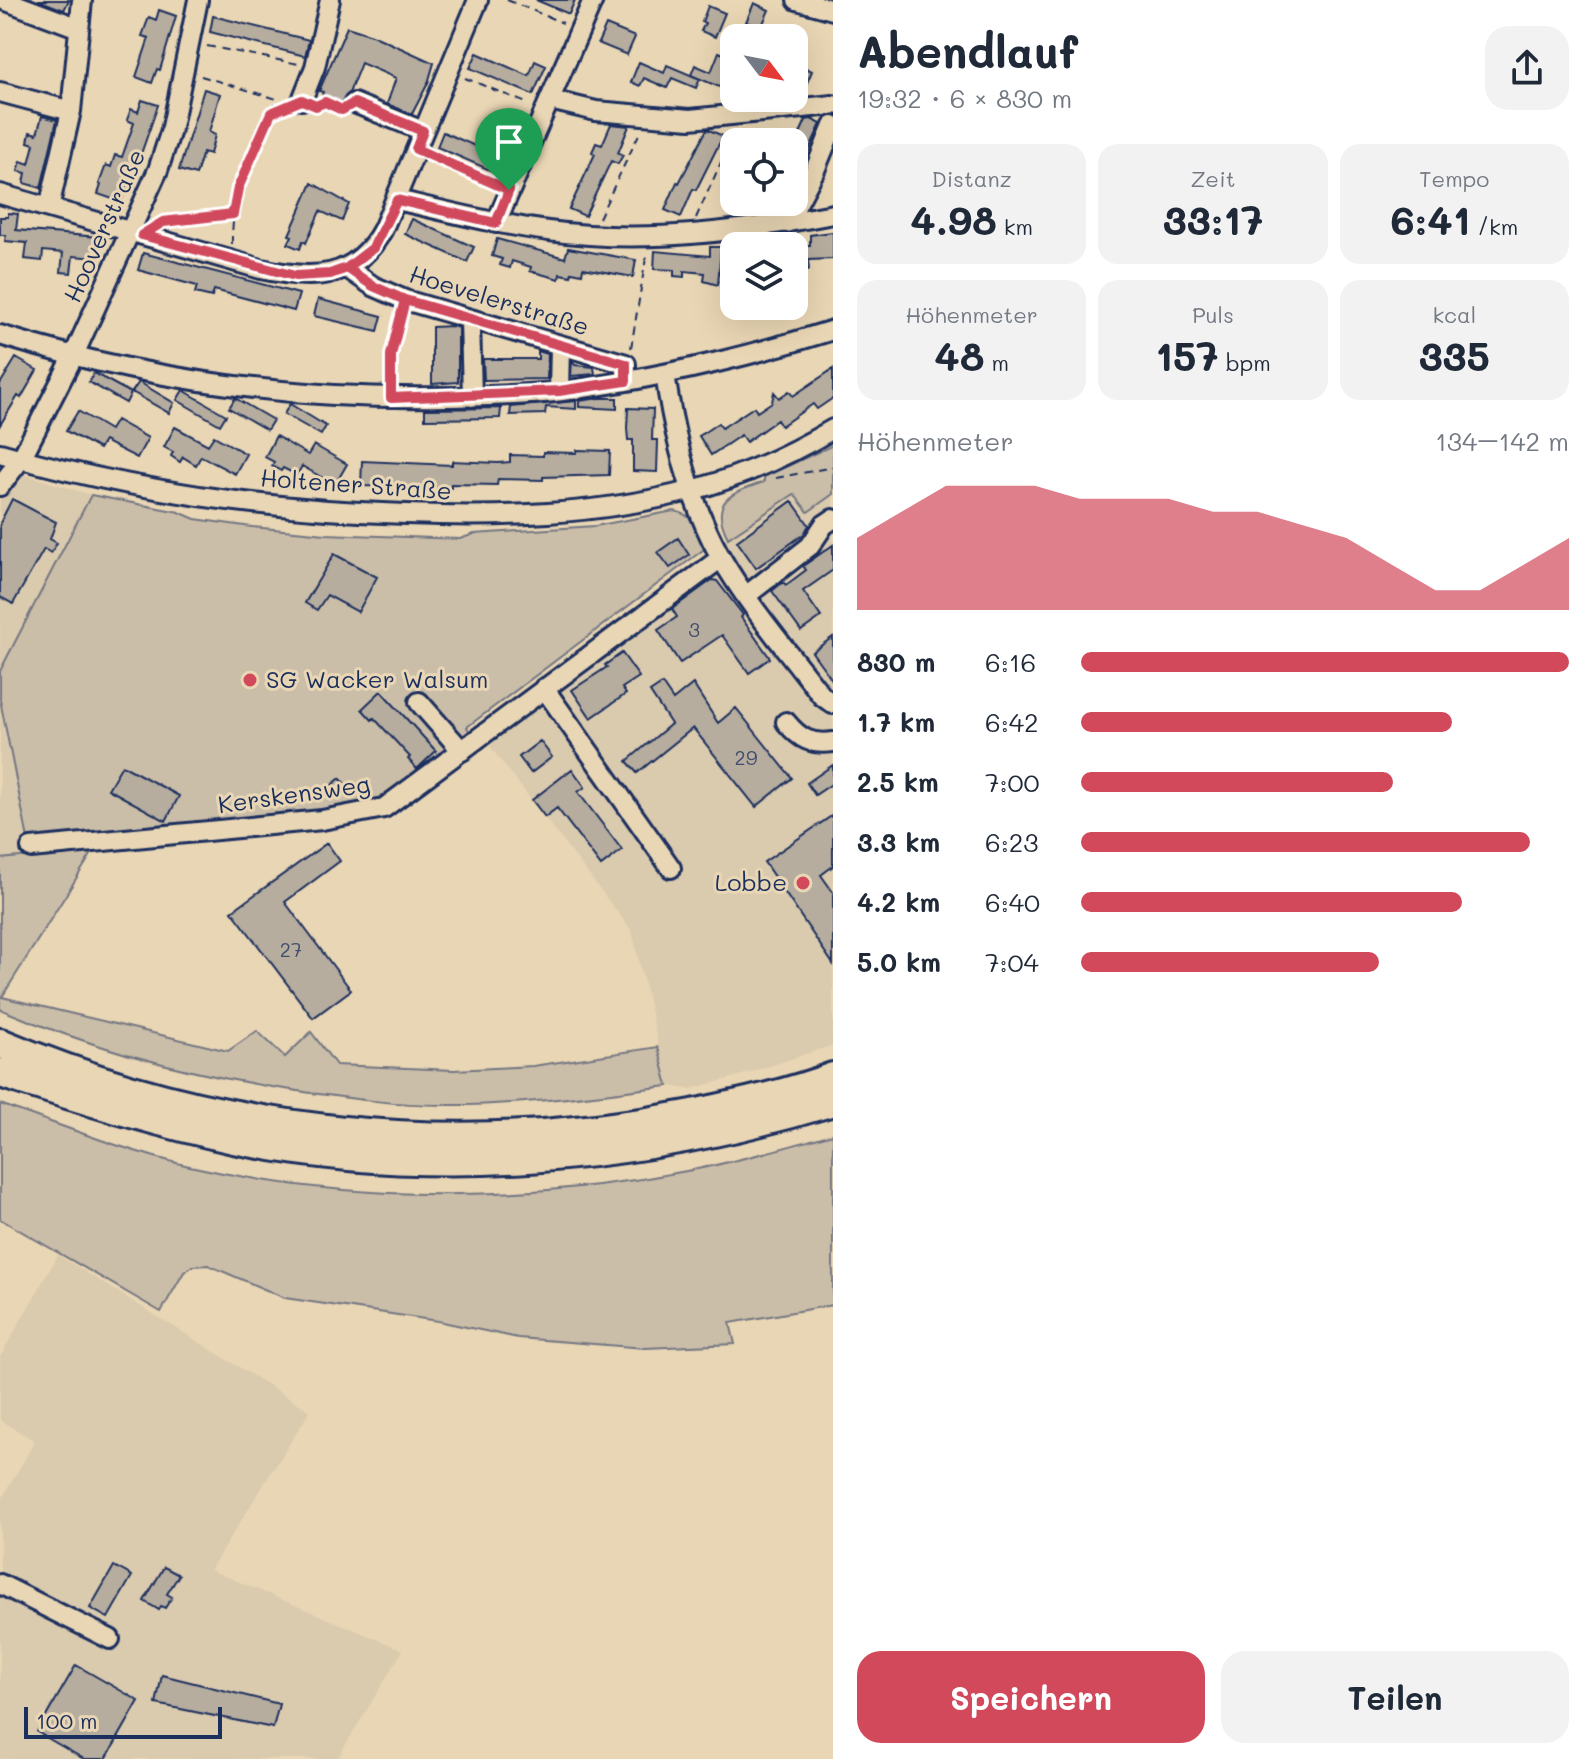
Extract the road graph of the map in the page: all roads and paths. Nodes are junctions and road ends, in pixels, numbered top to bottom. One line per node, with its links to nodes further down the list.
1 (4, 0): 10 (street)
2 (82, 0): 10 (street)
3 (198, 0): 12 (street, Hooverstraße)
4 (330, 0): 13 (street)
5 (478, 0): 14 (street)
6 (507, 0): 11 (path)
7 (593, 0): 11 (street)
8 (797, 0): 9 (street)
9 (833, 10)
10 (79, 28): 21 (street)
11 (579, 30): 19 (street)
12 (190, 43): 13 (path); 15 (street, Hooverstraße)
13 (315, 67): 17 (street)
14 (448, 71): 19 (path); 26 (street)
15 (183, 74): 22 (path); 37 (street, Hooverstraße)
16 (0, 92): 21 (street)
17 (302, 100): 18 (path); 22 (path)
18 (354, 103): 26 (street)
19 (548, 105): 24 (street); 28 (street)
20 (833, 105): 23 (street)
21 (71, 111): 31 (street)
22 (271, 113): 32 (path)
23 (743, 113): 24 (street); 36 (path)
24 (648, 114): 38 (path)
25 (833, 126): 35 (street)
26 (423, 131): 27 (street)
27 (416, 149): 28 (path); 30 (street)
28 (509, 190): 34 (street)
29 (0, 194): 31 (street)
30 (397, 200): 34 (street); 41 (street)
31 (49, 208): 37 (street)
32 (233, 214): 37 (path); 40 (path)
33 (833, 214): 35 (street)
34 (496, 223): 38 (street)
35 (787, 223): 36 (street)
36 (690, 232): 39 (street)
37 (137, 233): 40 (street); 47 (street, Hooverstraße)
38 (591, 235): 39 (street)
39 (650, 235): 48 (path)
40 (233, 261): 41 (street)
41 (347, 268): 42 (street, Hoevelerstraße)
42 (405, 300): 43 (street, Hoevelerstraße); 52 (path)
43 (470, 320): 46 (street, Hoevelerstraße); 51 (street)
44 (833, 330): 49 (street)
45 (0, 335): 47 (street)
46 (560, 346): 48 (street, Hoevelerstraße); 50 (street)
47 (73, 357): 52 (street); 55 (street, Hooverstraße)
48 (626, 372): 49 (street); 50 (street)
49 (665, 374): 59 (street)
50 (559, 391): 51 (street)
51 (472, 397): 52 (street)
52 (391, 398)
53 (833, 429): 57 (street, Holtener Straße)
54 (0, 453): 55 (street, Holtener Straße)
55 (21, 459): 58 (street); 59 (street, Holtener Straße)
56 (833, 467): 57 (path)
57 (745, 472): 59 (street, Holtener Straße)
58 (0, 486)
59 (690, 491): 61 (street)
60 (833, 519): 62 (street)
61 (721, 558): 62 (street); 63 (street, Kerskensweg)
62 (747, 595): 65 (street)
63 (544, 688): 68 (street, Kerskensweg); 70 (street)
64 (419, 702): 68 (street)
65 (833, 704)
66 (786, 722): 67 (street)
67 (833, 742)
68 (462, 751): 69 (street, Kerskensweg)
69 (31, 848)
70 (671, 868)
71 (0, 1043): 73 (highway)
72 (7, 1074): 74 (highway)
73 (833, 1077)
74 (833, 1101)
75 (0, 1584): 76 (street)
76 (110, 1639)

